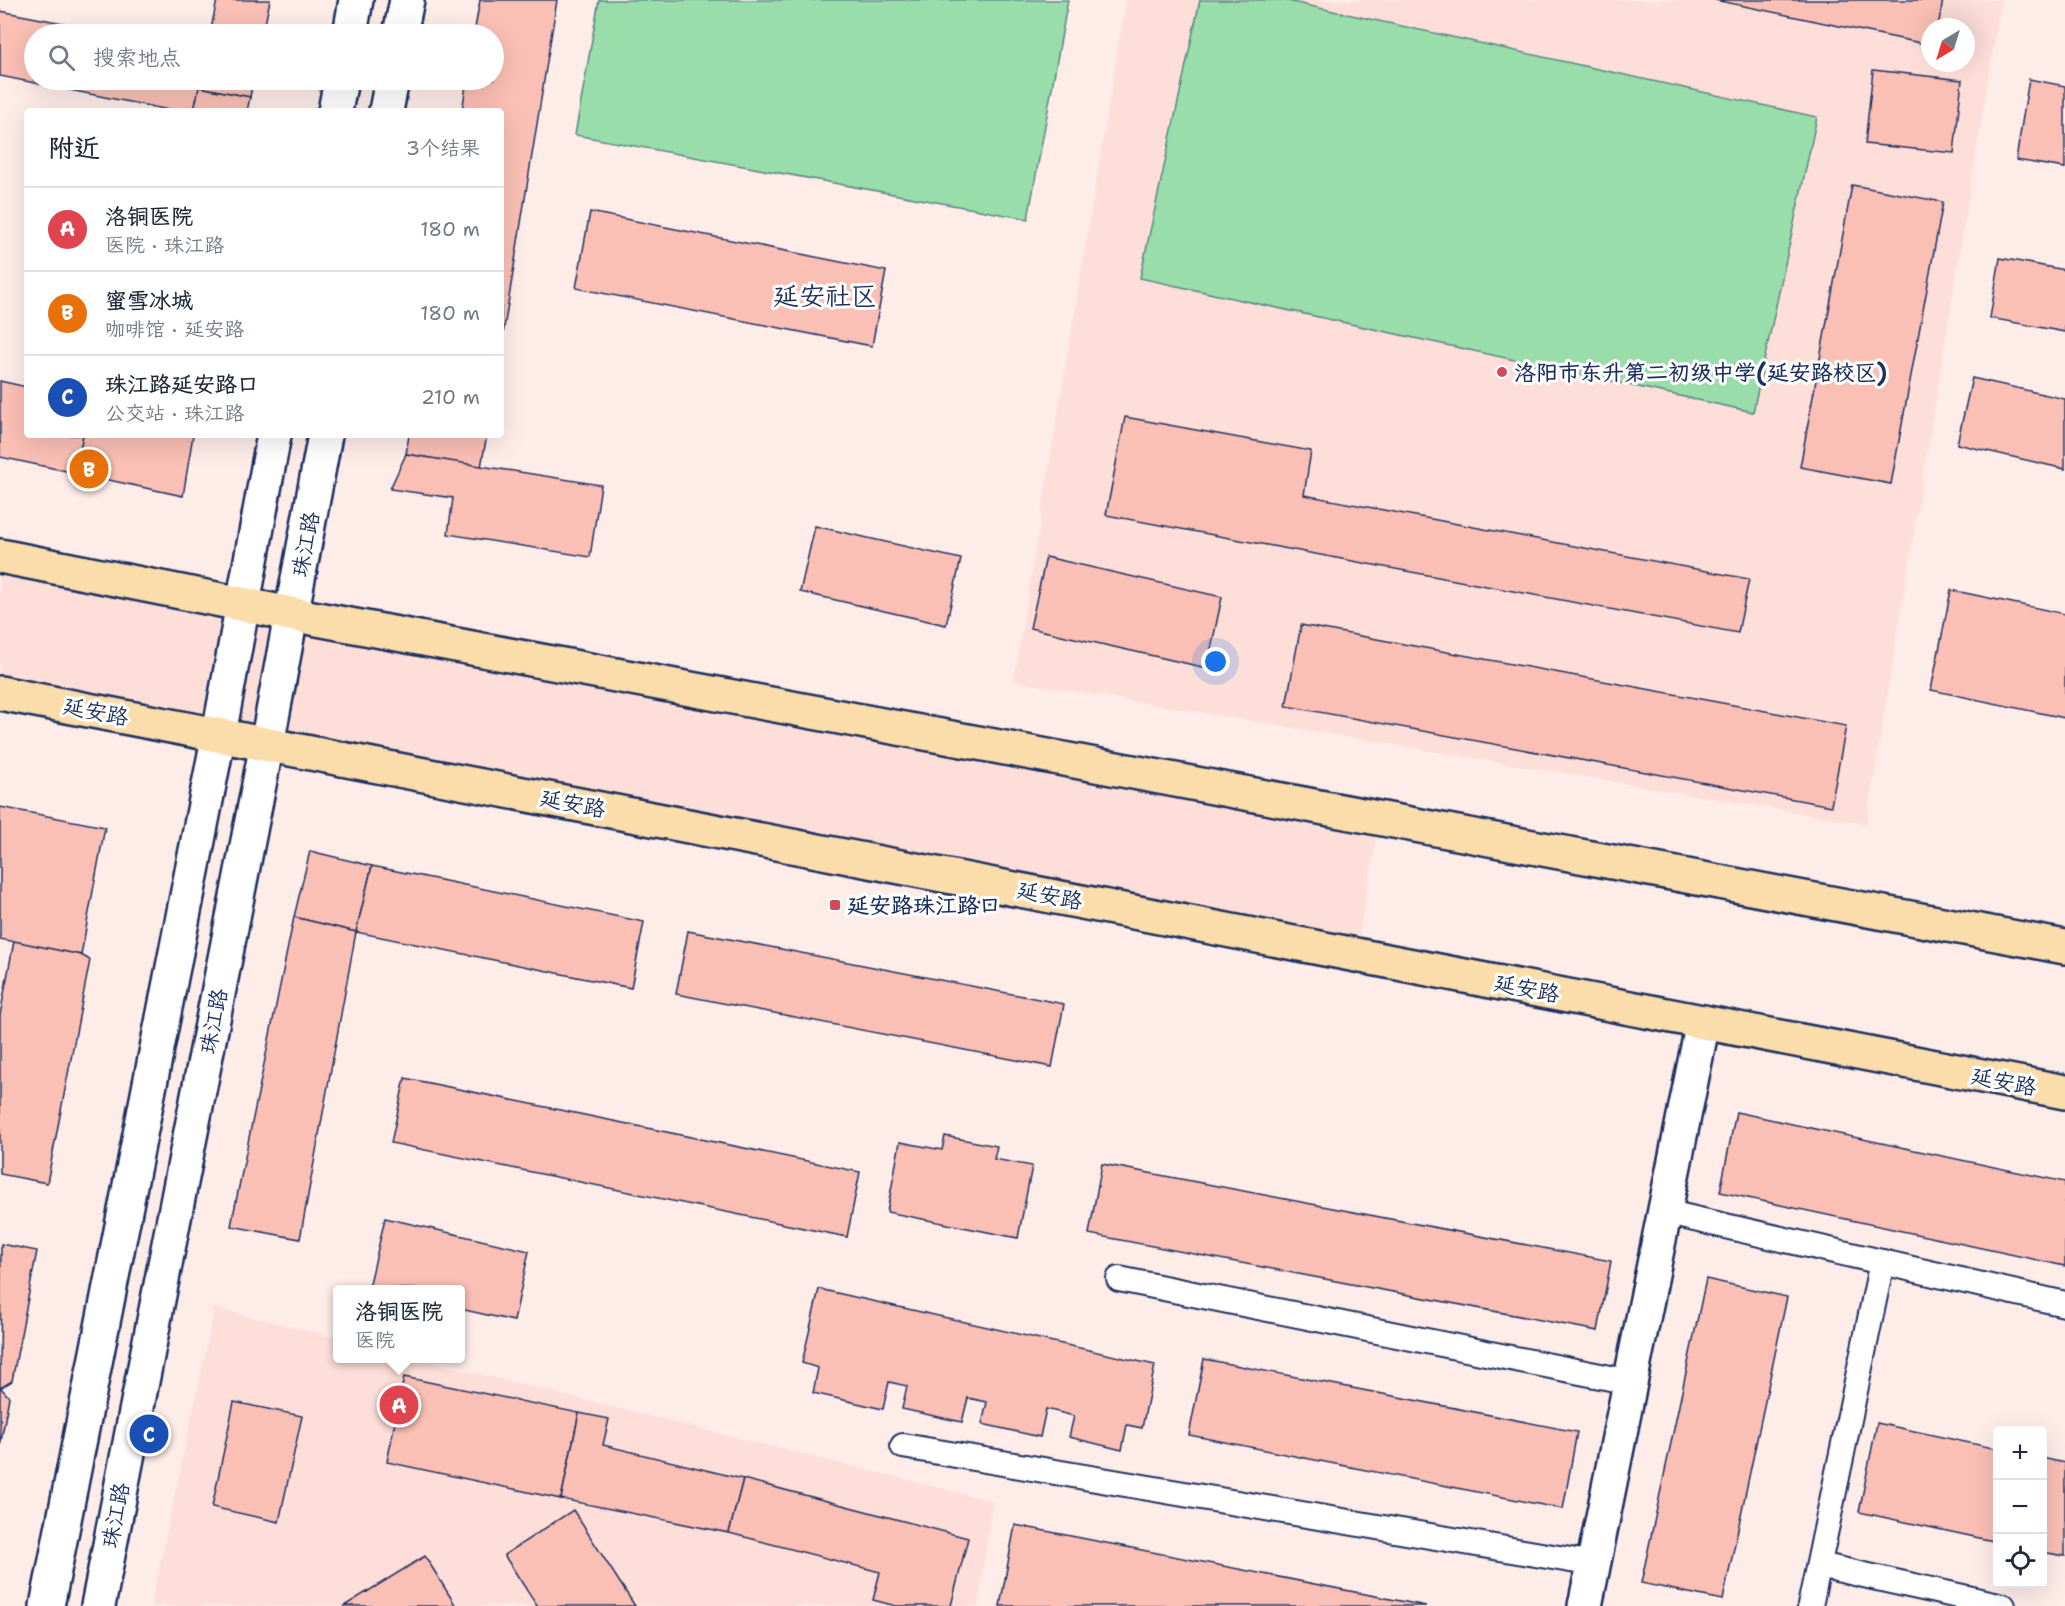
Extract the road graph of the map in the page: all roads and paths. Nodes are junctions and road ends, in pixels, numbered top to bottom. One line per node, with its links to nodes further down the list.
1 (356, 0): 3 (main road)
2 (407, 0): 4 (main road)
3 (352, 24)
4 (402, 24)
5 (339, 90): 7 (main road)
6 (390, 90): 8 (main road)
7 (336, 108)
8 (387, 108)
9 (273, 438): 12 (main road)
10 (324, 438): 13 (main road, 珠江路)
11 (0, 556): 12 (main road)
12 (242, 604): 13 (main road); 15 (main road)
13 (291, 614): 16 (main road, 珠江路); 17 (main road)
14 (0, 693): 15 (main road, 延安路)
15 (219, 735): 16 (main road, 延安路); 28 (main road)
16 (267, 744): 18 (main road, 延安路); 29 (main road, 珠江路)
17 (2065, 947)
18 (1703, 1022): 19 (main road, 延安路); 20 (main road)
19 (2065, 1092)
20 (1664, 1212): 21 (lane); 24 (main road)
21 (1882, 1262): 23 (lane); 27 (lane)
22 (1119, 1280): 24 (lane)
23 (2065, 1304)
24 (1630, 1382): 26 (main road)
25 (903, 1446): 26 (lane)
26 (1594, 1564): 30 (main road)
27 (1819, 1565): 31 (lane); 32 (lane)
28 (47, 1606)
29 (98, 1606)
30 (1585, 1606)
31 (1810, 1606)
32 (2003, 1606)

